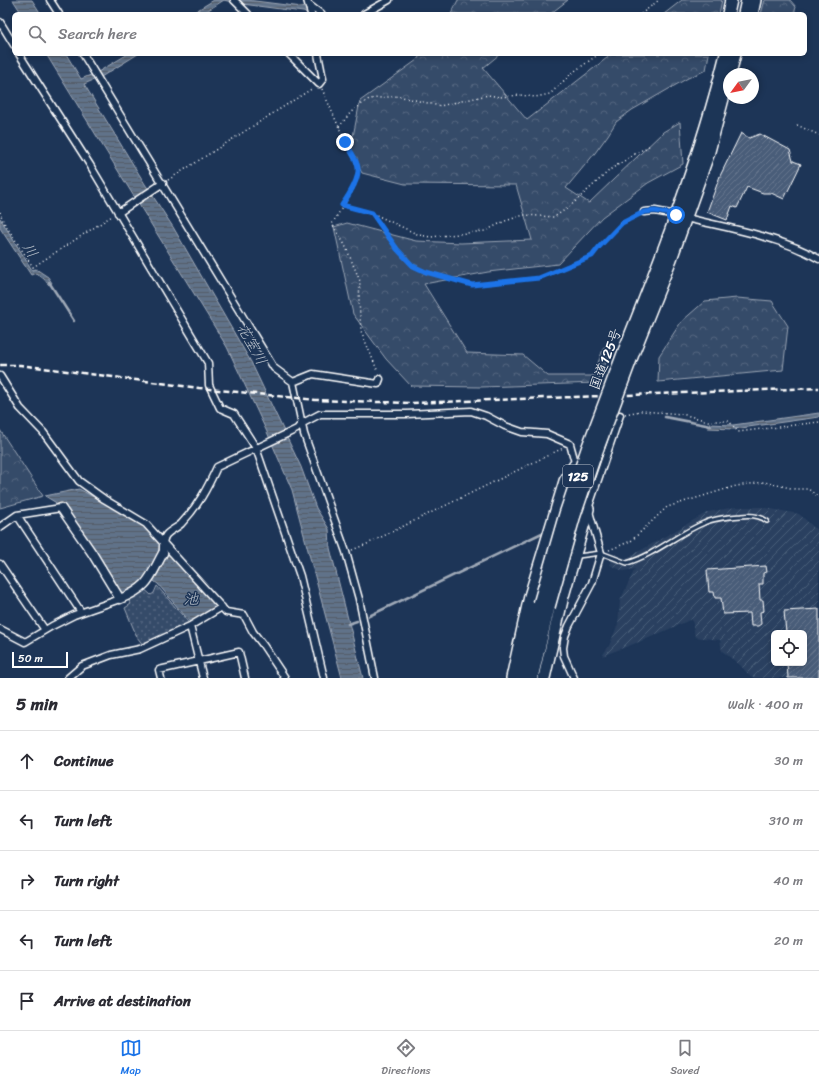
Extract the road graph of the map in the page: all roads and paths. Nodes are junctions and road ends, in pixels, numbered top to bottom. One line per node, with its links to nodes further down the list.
1 (50, 0): 10 (street)
2 (234, 0): 11 (street)
3 (389, 0): 14 (street)
4 (659, 0): 15 (path)
5 (731, 0): 16 (highway)
6 (737, 0): 17 (highway)
7 (747, 0): 18 (highway)
8 (755, 0): 19 (highway)
9 (308, 2): 12 (street); 13 (street)
10 (57, 12)
11 (246, 12)
12 (310, 12)
13 (319, 12)
14 (368, 12)
15 (644, 12)
16 (728, 12)
17 (734, 12)
18 (744, 12)
19 (752, 12)
20 (0, 22): 21 (street)
21 (12, 42)
22 (20, 56): 46 (street)
23 (84, 56): 42 (street)
24 (291, 56): 33 (street)
25 (318, 56): 33 (street)
26 (597, 56): 37 (path)
27 (717, 56): 41 (highway)
28 (725, 56): 41 (highway, 国道125号 / 125)
29 (734, 56): 31 (highway, 国道125号 / 125)
30 (742, 56): 32 (highway)
31 (731, 68)
32 (739, 68)
33 (320, 84): 37 (path); 42 (path)
34 (723, 98): 40 (highway, 国道125号 / 125)
35 (729, 104): 40 (highway)
36 (797, 125): 38 (path)
37 (338, 127): 43 (path)
38 (819, 135)
39 (649, 146): 47 (path)
40 (708, 155): 48 (highway, 国道125号 / 125)
41 (696, 158): 48 (highway, 国道125号 / 125)
42 (163, 183): 46 (street); 52 (street)
43 (342, 205): 47 (path); 51 (path)
44 (0, 212): 46 (path)
45 (644, 212): 47 (path); 48 (street)
46 (118, 213): 58 (street)
47 (372, 213)
48 (681, 216): 49 (street); 73 (highway, 国道125号 / 125, bridge)
49 (819, 259)
50 (0, 376): 66 (street)
51 (380, 379): 52 (street)
52 (293, 382): 55 (street)
53 (620, 414): 54 (path); 62 (street)
54 (819, 422)
55 (299, 427): 57 (street); 58 (street); 67 (street)
56 (589, 432): 59 (street)
57 (570, 444): 59 (street); 67 (path)
58 (258, 447): 66 (street); 85 (street)
59 (576, 465): 62 (street); 87 (highway)
60 (819, 497): 69 (path)
61 (61, 508): 63 (street); 72 (street)
62 (588, 509): 69 (street); 70 (highway)
63 (17, 515): 65 (street); 75 (street)
64 (767, 521): 69 (lane)
65 (0, 528)
66 (163, 541): 68 (street); 74 (street)
67 (346, 552): 86 (street)
68 (163, 553): 72 (street)
69 (601, 553): 70 (lane); 91 (street)
70 (574, 557): 90 (highway)
71 (0, 564): 78 (street)
72 (120, 598): 75 (street)
73 (544, 606): 88 (highway, 国道125号 / 125); 89 (highway, 国道125号 / 125)
74 (222, 607): 76 (street); 84 (street)
75 (81, 612): 78 (street)
76 (190, 626): 79 (street); 80 (street)
77 (0, 629): 78 (street)
78 (45, 630)
79 (199, 661): 81 (street); 82 (street); 83 (street)
80 (68, 678)
81 (161, 678)
82 (203, 678)
83 (245, 678)
84 (285, 678)
85 (324, 678)
86 (376, 678)
87 (512, 678)
88 (523, 678)
89 (532, 678)
90 (544, 678)
91 (574, 678)

